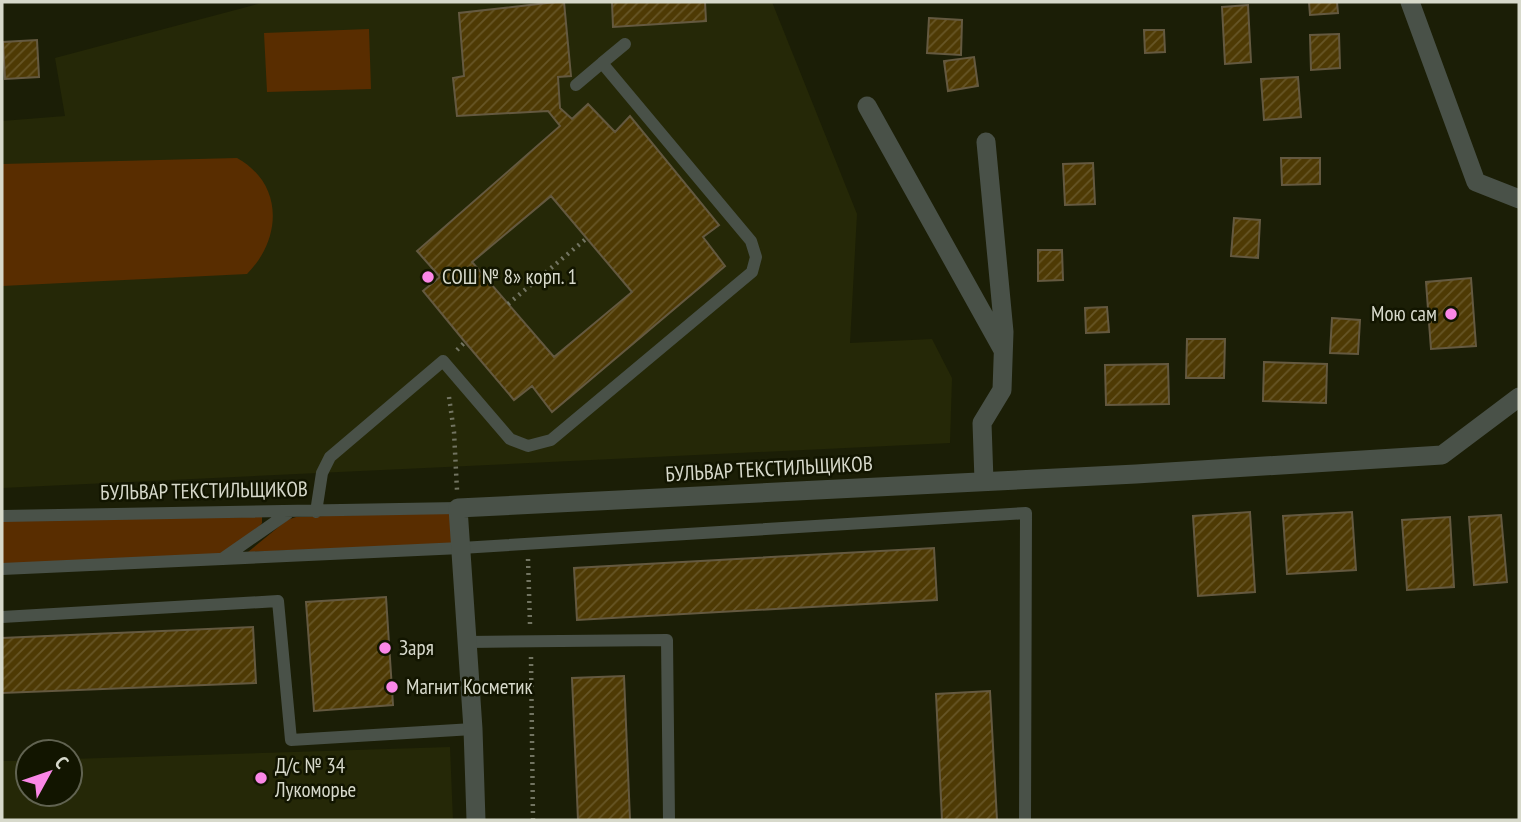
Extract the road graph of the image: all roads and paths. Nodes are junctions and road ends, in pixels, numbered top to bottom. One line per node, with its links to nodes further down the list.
1 (1410, 2): 7 (street)
2 (625, 44): 3 (lane)
3 (602, 63): 4 (lane); 12 (lane)
4 (576, 85)
5 (867, 106): 11 (street)
6 (986, 142): 11 (street)
7 (1519, 199)
8 (587, 238): 9 (path)
9 (508, 304)
10 (465, 342): 12 (path)
11 (1003, 351): 14 (street)
12 (443, 361): 15 (path); 16 (lane)
13 (1519, 397): 14 (street, БУЛЬВАР ТЕКСТИЛЬЩИКОВ)
14 (984, 481): 15 (street, БУЛЬВАР ТЕКСТИЛЬЩИКОВ)
15 (458, 508): 16 (lane, БУЛЬВАР ТЕКСТИЛЬЩИКОВ); 20 (street)
16 (316, 512): 17 (lane, БУЛЬВАР ТЕКСТИЛЬЩИКОВ)
17 (288, 513): 18 (lane, БУЛЬВАР ТЕКСТИЛЬЩИКОВ); 21 (lane)
18 (2, 516)
19 (527, 544): 20 (lane); 24 (path); 30 (lane)
20 (461, 548): 21 (lane); 25 (street)
21 (220, 560): 22 (lane)
22 (2, 569)
23 (2, 617): 26 (lane)
24 (531, 641): 25 (lane); 28 (path); 29 (lane)
25 (467, 642): 26 (street)
26 (473, 729): 27 (street)
27 (476, 820)
28 (533, 820)
29 (669, 820)
30 (1024, 820)

